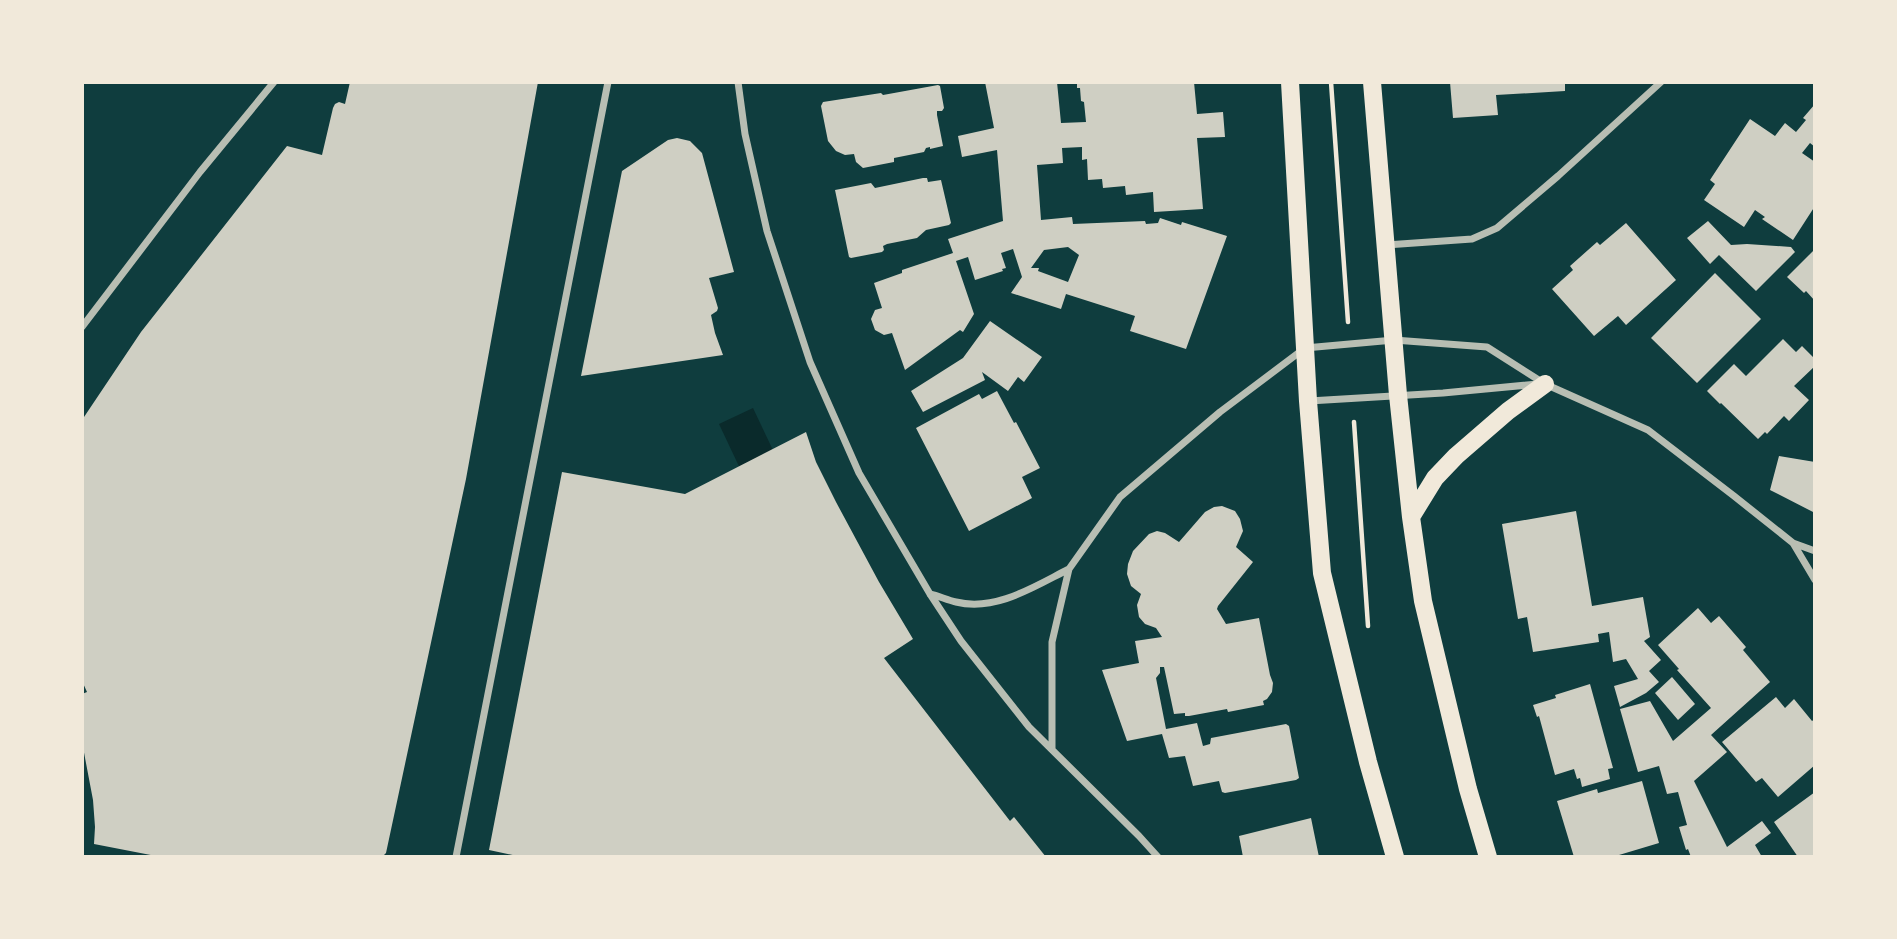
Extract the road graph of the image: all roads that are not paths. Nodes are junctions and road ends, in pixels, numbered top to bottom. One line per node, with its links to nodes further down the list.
1 (274, 82): 8 (street)
2 (608, 82): 21 (street)
3 (738, 82): 19 (street)
4 (1290, 82): 10 (main road)
5 (1372, 82): 7 (main road)
6 (1661, 82): 7 (street)
7 (1386, 245): 9 (main road)
8 (82, 327)
9 (1394, 340): 10 (street); 11 (street); 12 (main road)
10 (1305, 348): 13 (main road); 17 (street)
11 (1545, 384): 12 (street); 14 (main road); 15 (street)
12 (1398, 395): 13 (street); 14 (main road)
13 (1308, 401): 23 (main road)
14 (1411, 517): 24 (main road)
15 (1793, 543): 16 (street); 18 (street)
16 (1815, 551)
17 (1069, 569): 19 (street); 20 (street)
18 (1815, 580)
19 (930, 594): 20 (street)
20 (1052, 749): 22 (street)
21 (456, 857)
22 (1158, 857)
23 (1395, 857)
24 (1488, 857)

